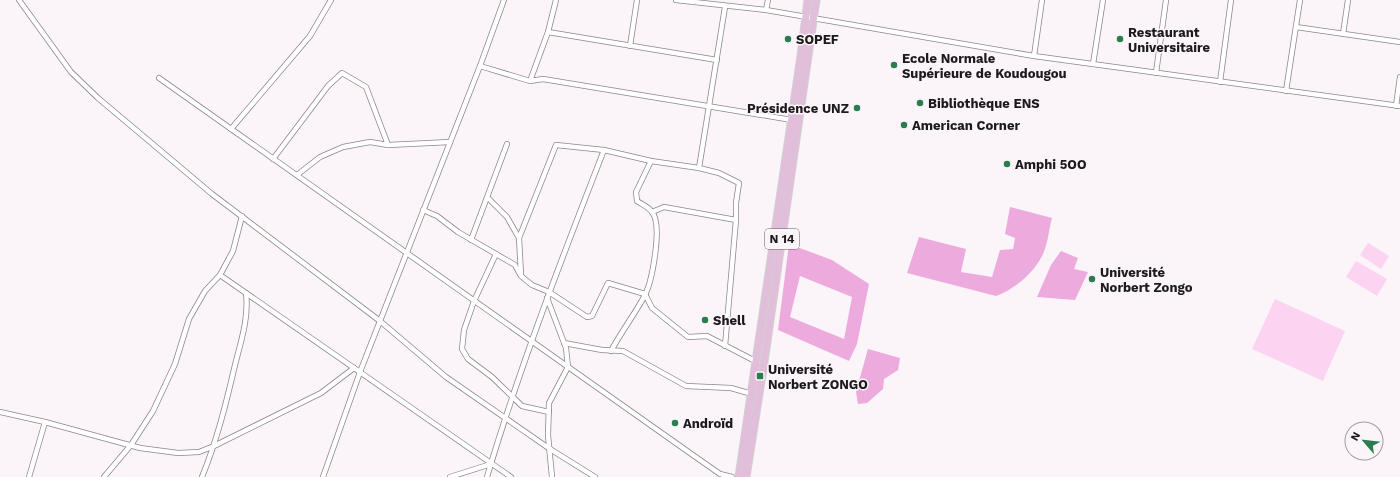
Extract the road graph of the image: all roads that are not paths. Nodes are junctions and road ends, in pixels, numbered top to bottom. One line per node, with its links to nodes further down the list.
1 (19, 0): 50 (street)
2 (331, 0): 38 (street)
3 (504, 0): 28 (street)
4 (556, 0): 21 (street)
5 (637, 0): 24 (street)
6 (676, 0): 16 (street)
7 (768, 0): 17 (street)
8 (808, 0): 18 (main road, N 14)
9 (816, 0): 19 (main road, N 14)
10 (1042, 0): 25 (street)
11 (1103, 0): 27 (street)
12 (1166, 0): 29 (street)
13 (1231, 0): 33 (street)
14 (1300, 0): 20 (street)
15 (1348, 0): 22 (street)
16 (725, 7): 17 (street); 26 (street)
17 (766, 10): 18 (street)
18 (805, 17): 19 (street); 37 (main road, N 14)
19 (813, 19): 25 (street); 94 (main road, N 14)
20 (1296, 27): 22 (street); 34 (street)
21 (548, 32): 24 (street); 32 (street)
22 (1343, 34): 23 (street)
23 (1400, 42)
24 (630, 46): 26 (street)
25 (1034, 56): 27 (street)
26 (717, 60): 35 (street)
27 (1093, 64): 29 (street)
28 (480, 66): 32 (street); 39 (street)
29 (1156, 73): 33 (street)
30 (1400, 77): 36 (street)
31 (160, 78): 38 (street)
32 (530, 81): 35 (street)
33 (1220, 82): 34 (street)
34 (1286, 91): 36 (street)
35 (710, 106): 37 (street); 45 (street)
36 (1398, 106)
37 (792, 120): 68 (main road, N 14)
38 (231, 128): 43 (street)
39 (450, 142): 41 (street); 48 (street)
40 (506, 144): 47 (street)
41 (388, 145): 43 (street); 46 (street)
42 (604, 150): 44 (street); 52 (street); 58 (street)
43 (273, 159): 46 (street)
44 (651, 161): 45 (street); 49 (street)
45 (699, 168): 51 (street)
46 (297, 175): 54 (street)
47 (488, 198): 52 (street); 53 (street)
48 (423, 210): 53 (street); 54 (street)
49 (652, 212): 51 (street); 60 (street)
50 (242, 216): 56 (street); 63 (street)
51 (736, 220): 66 (street)
52 (519, 238): 57 (street)
53 (471, 240): 55 (street)
54 (406, 254): 62 (street); 63 (street)
55 (496, 254): 57 (street); 62 (street)
56 (220, 275): 59 (street); 78 (street)
57 (521, 276): 58 (street)
58 (550, 292): 60 (street); 61 (street)
59 (246, 293): 70 (street); 79 (street)
60 (645, 294): 66 (street); 67 (street)
61 (547, 298): 64 (street); 65 (street)
62 (474, 300): 64 (street); 73 (street)
63 (380, 321): 71 (street); 76 (street)
64 (532, 342): 69 (street); 73 (street)
65 (564, 343): 67 (street); 69 (street)
66 (726, 346): 68 (street)
67 (611, 351): 72 (street)
68 (757, 362): 72 (main road, N 14)
69 (568, 367): 75 (street); 82 (street)
70 (354, 368): 71 (street); 79 (street)
71 (360, 372): 81 (street); 86 (street)
72 (752, 394): 93 (main road, N 14)
73 (513, 395): 75 (street); 76 (street)
74 (0, 412): 77 (street)
75 (549, 412): 80 (street)
76 (506, 418): 80 (street); 81 (street)
77 (45, 422): 78 (street); 83 (street)
78 (131, 446): 79 (street); 84 (street)
79 (214, 446): 85 (street)
80 (550, 449): 90 (street); 91 (street)
81 (491, 464): 87 (street); 88 (street); 89 (street)
82 (719, 476): 92 (street)
83 (29, 477)
84 (104, 477)
85 (202, 477)
86 (323, 477)
87 (450, 477)
88 (487, 477)
89 (511, 477)
90 (552, 477)
91 (596, 477)
92 (732, 477)
93 (739, 477)
94 (746, 477)

